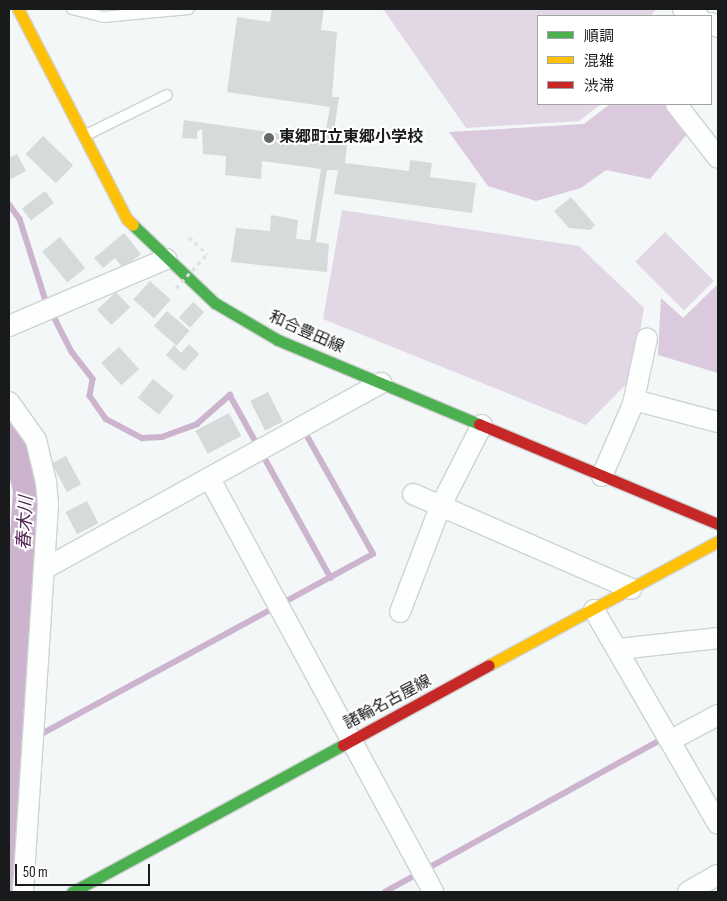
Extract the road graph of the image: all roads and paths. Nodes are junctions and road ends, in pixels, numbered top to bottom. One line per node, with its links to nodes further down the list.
1 (18, 9): 8 (main road, 和合豊田線)
2 (72, 9): 3 (lane)
3 (189, 9)
4 (683, 9): 5 (street)
5 (696, 15)
6 (166, 95): 8 (lane)
7 (677, 105): 9 (street)
8 (82, 137): 11 (main road, 和合豊田線)
9 (718, 158)
10 (189, 237): 12 (path, bridge)
11 (166, 259): 13 (street); 15 (main road, 和合豊田線)
12 (176, 288)
13 (9, 326)
14 (647, 338): 16 (street)
15 (381, 383): 19 (main road, 和合豊田線); 21 (street)
16 (634, 400): 18 (street); 20 (street)
17 (9, 402): 26 (street)
18 (718, 422)
19 (482, 425): 20 (main road, 和合豊田線); 23 (street)
20 (602, 476): 24 (main road, 和合豊田線)
21 (210, 479): 26 (street); 34 (street)
22 (413, 494): 23 (street)
23 (440, 507): 27 (street); 29 (street)
24 (718, 524)
25 (718, 541): 27 (main road, 諸輪名古屋線)
26 (46, 568): 37 (street)
27 (631, 589): 28 (main road, 諸輪名古屋線)
28 (594, 610): 31 (street); 34 (main road, 諸輪名古屋線)
29 (400, 612)
30 (718, 638): 31 (street)
31 (619, 649): 33 (street)
32 (718, 715): 33 (street)
33 (671, 740): 35 (street)
34 (350, 741): 38 (main road, 諸輪名古屋線); 39 (street)
35 (718, 824)
36 (718, 875): 40 (street)
37 (23, 892)
38 (72, 892)
39 (433, 892)
40 (688, 892)

